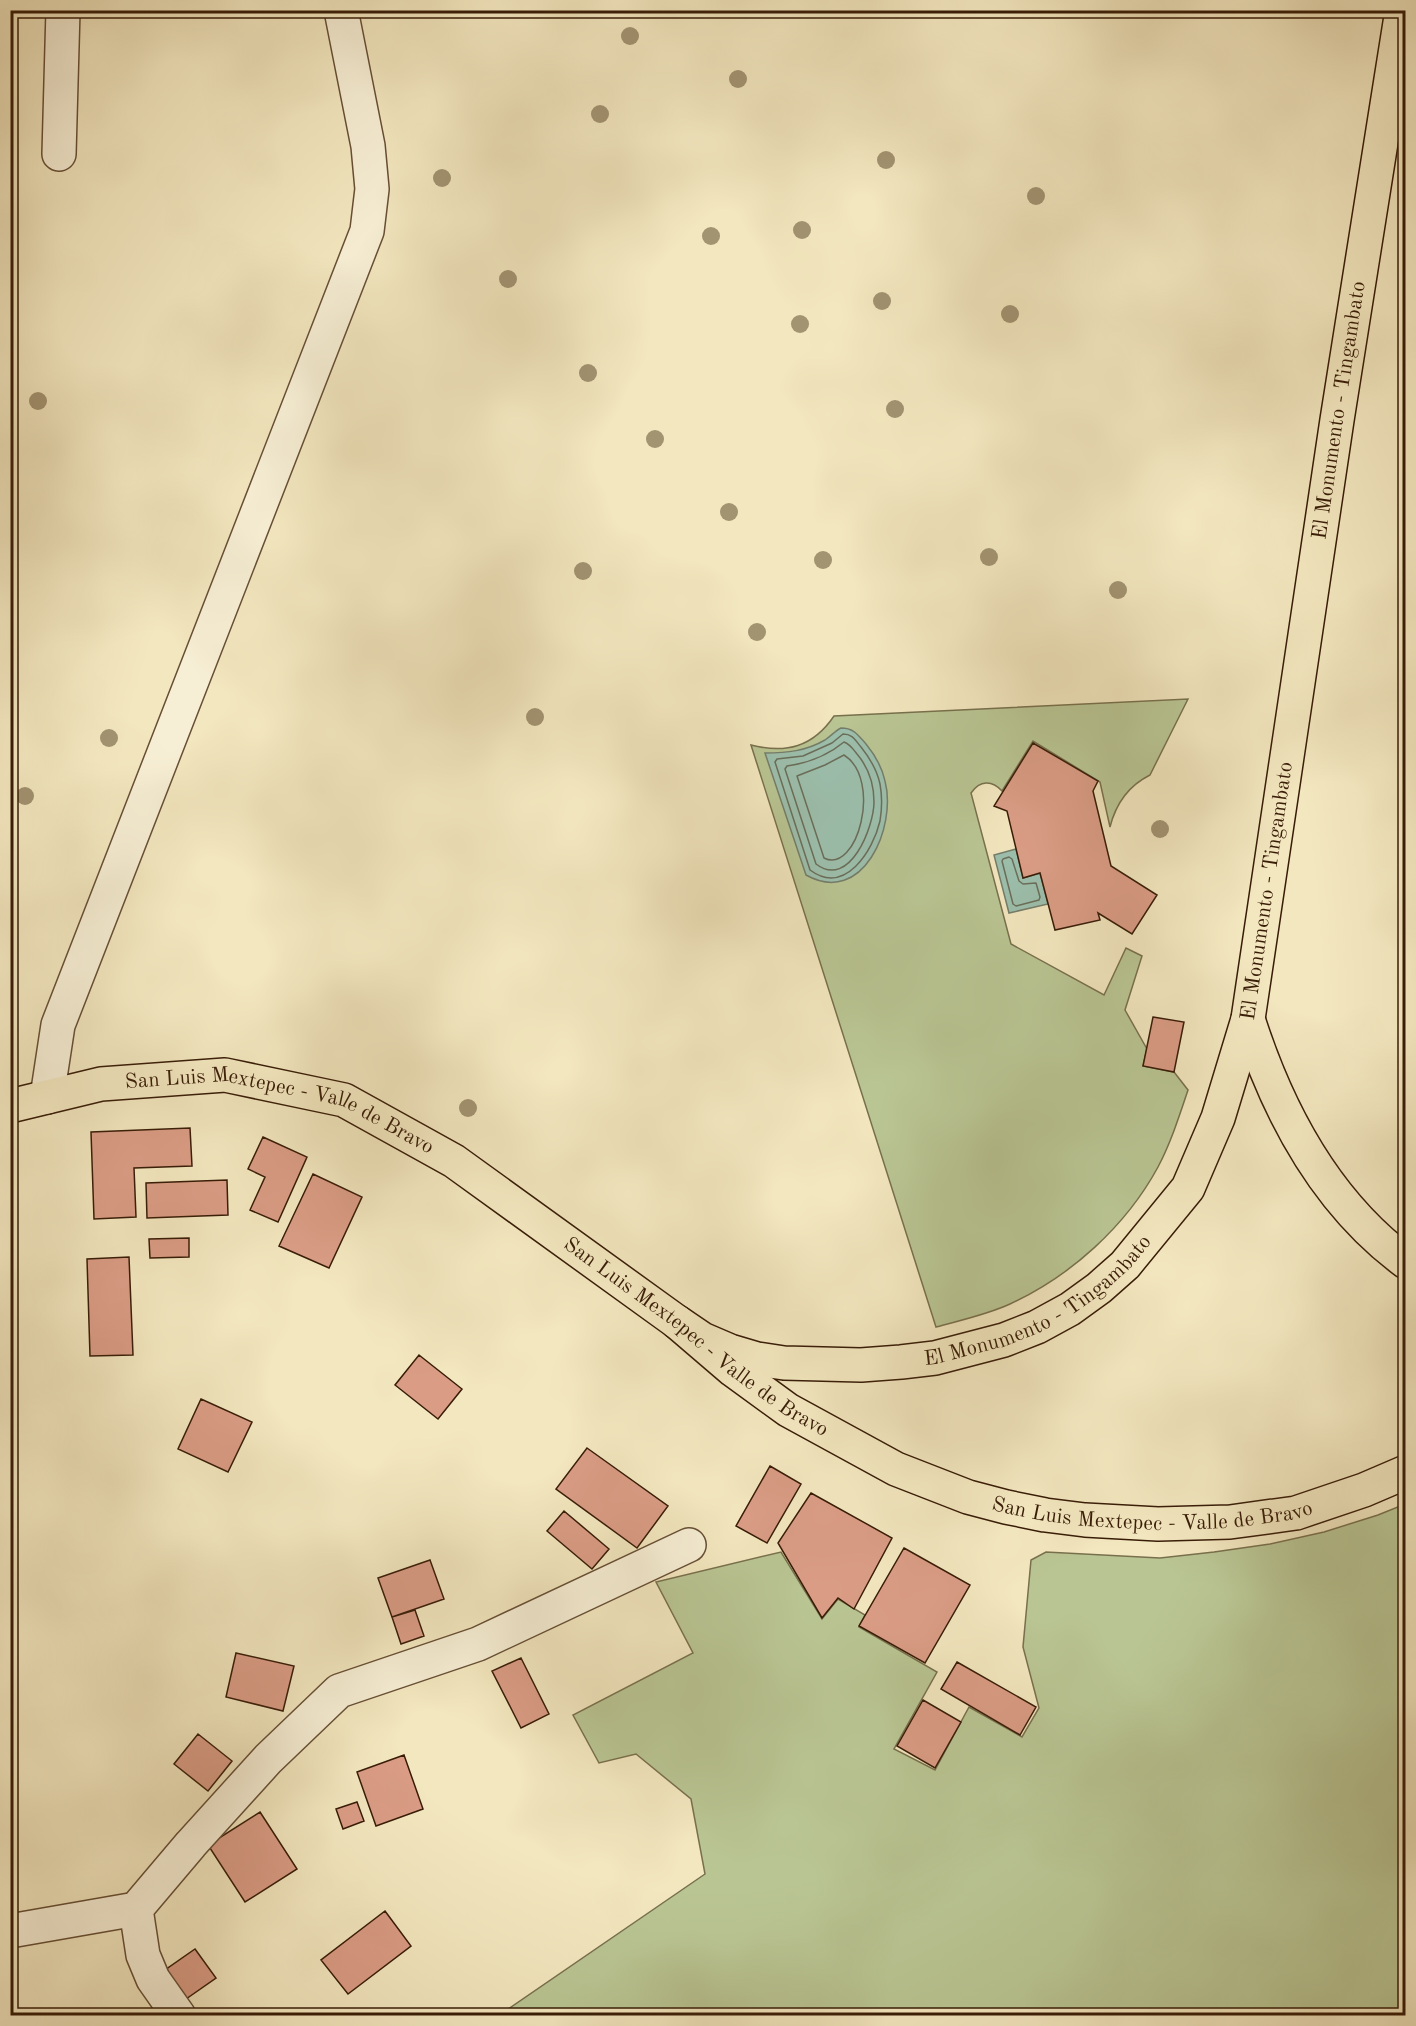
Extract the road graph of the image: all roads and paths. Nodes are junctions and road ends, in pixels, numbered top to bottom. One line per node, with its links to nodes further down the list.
1 (63, 10): 4 (street)
2 (341, 10): 6 (street)
3 (1401, 10): 5 (main road, El Monumento - Tingambato)
4 (59, 154)
5 (1248, 1019): 8 (main road); 9 (main road, El Monumento - Tingambato)
6 (47, 1097): 7 (main road, San Luis Mextepec - Valle de Bravo); 9 (main road, San Luis Mextepec - Valle de Bravo)
7 (10, 1106)
8 (1406, 1262)
9 (677, 1322): 10 (main road, San Luis Mextepec - Valle de Bravo)
10 (1406, 1472)
11 (689, 1545): 12 (street)
12 (136, 1909): 13 (street); 14 (street)
13 (10, 1931)
14 (179, 2016)

